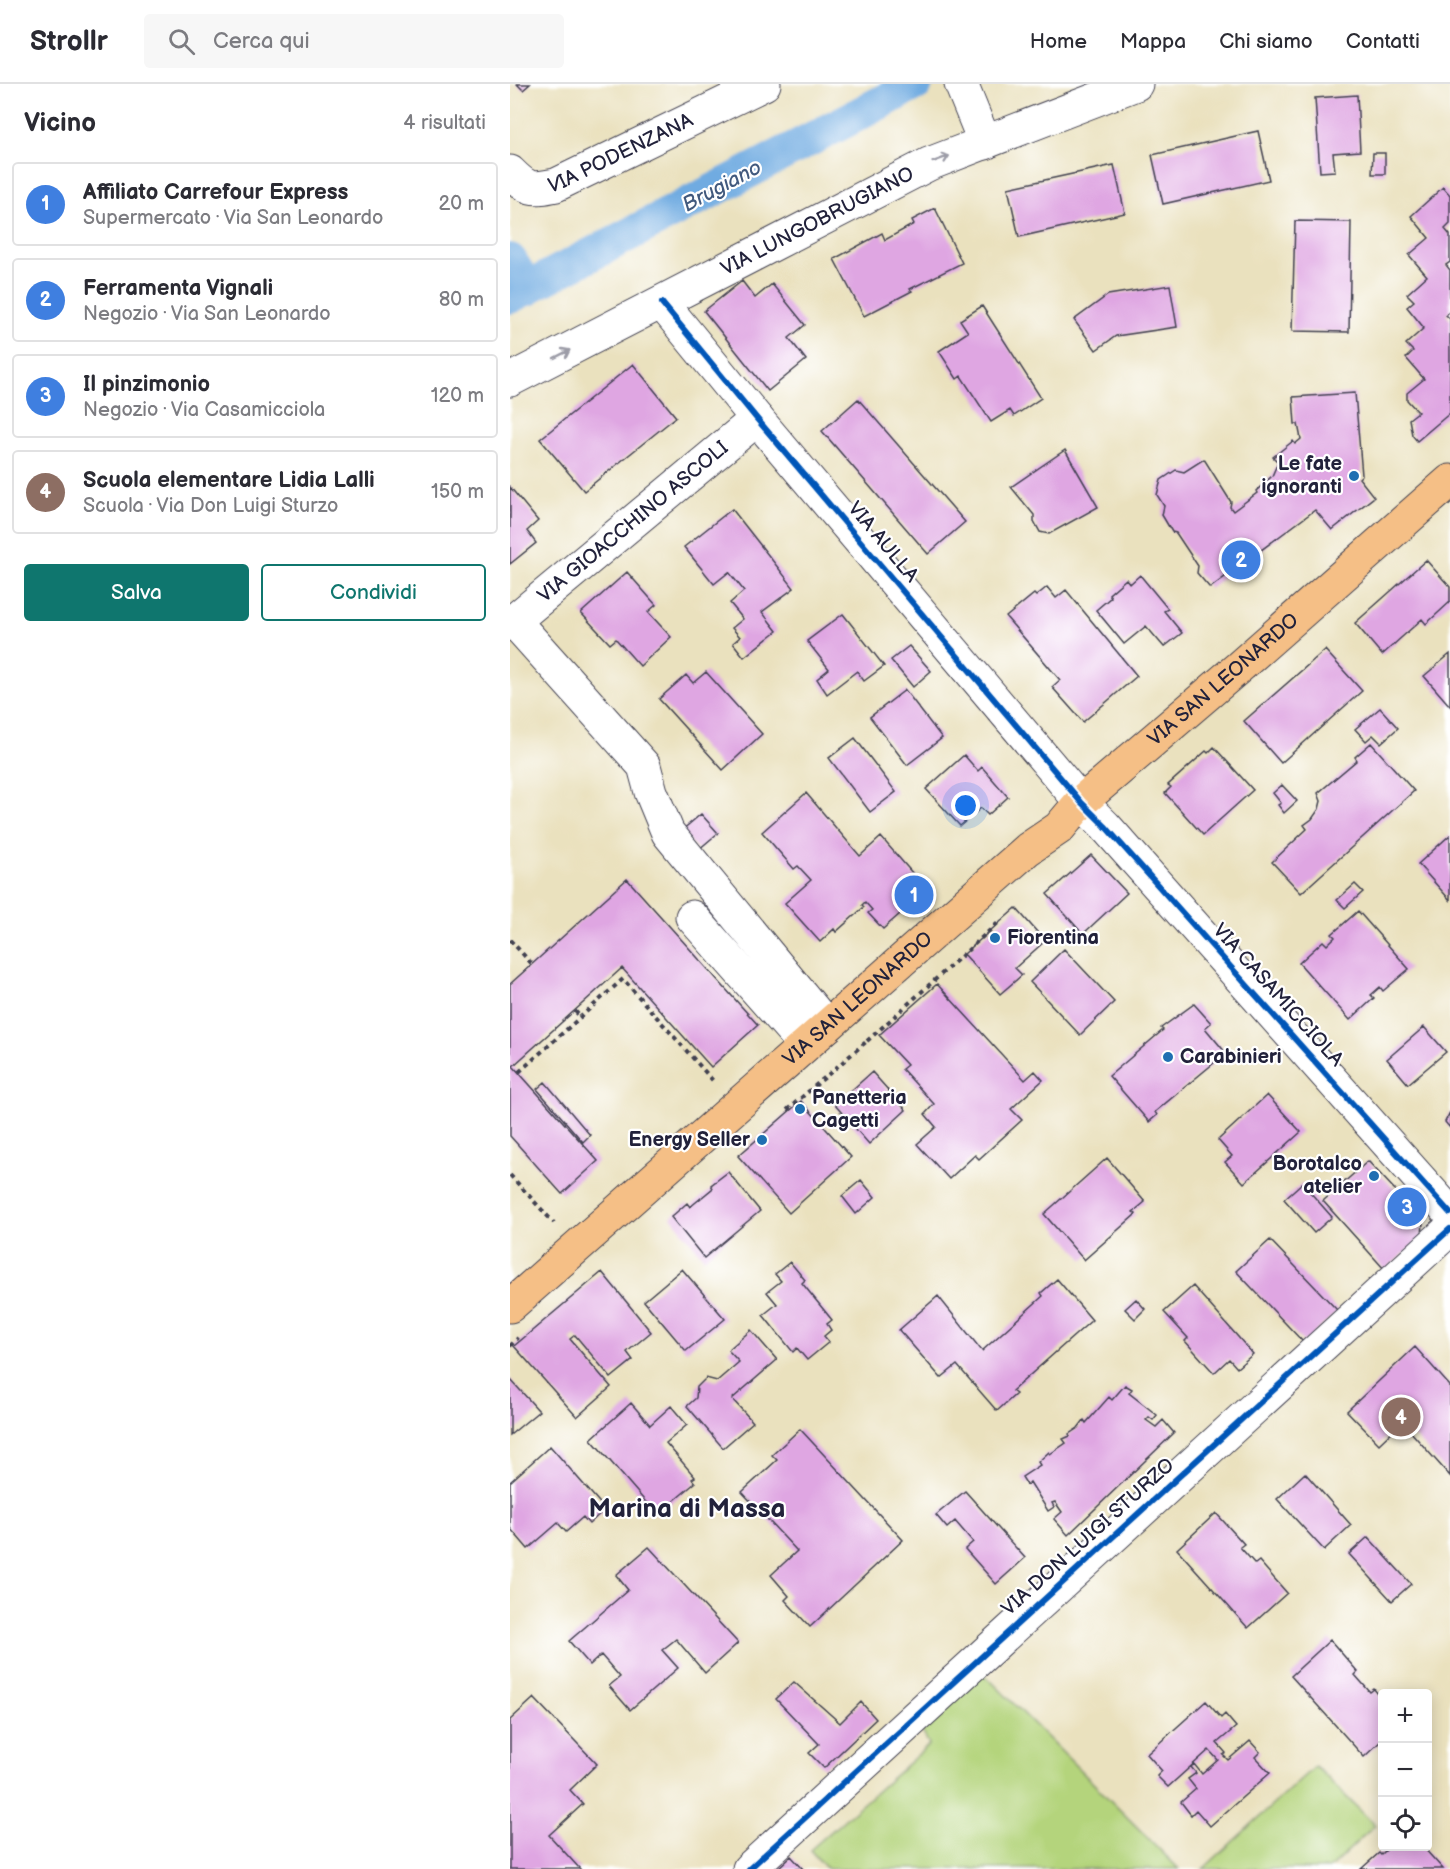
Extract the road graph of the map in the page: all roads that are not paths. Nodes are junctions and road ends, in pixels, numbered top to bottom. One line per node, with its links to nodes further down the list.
1 (764, 84): 5 (street, VIA PODENZANA)
2 (961, 84): 4 (street)
3 (1136, 84): 4 (street, VIA LUNGOBRUGIANO)
4 (985, 143): 6 (street, VIA LUNGOBRUGIANO, one-way to 4)
5 (510, 172)
6 (663, 303): 7 (street, VIA LUNGOBRUGIANO, one-way to 6); 8 (street, VIA AULLA)
7 (510, 380)
8 (757, 419): 10 (street, VIA GIOACCHINO ASCOLI); 11 (street, VIA AULLA)
9 (1450, 482): 11 (main road, VIA SAN LEONARDO)
10 (512, 622): 13 (street)
11 (1081, 802): 13 (main road, VIA SAN LEONARDO); 14 (street, VIA CASAMICCIOLA)
12 (692, 917): 13 (street)
13 (816, 1036): 16 (main road, VIA SAN LEONARDO)
14 (1450, 1212)
15 (1450, 1228): 17 (street, VIA DON LUIGI STURZO)
16 (510, 1306)
17 (749, 1869)

